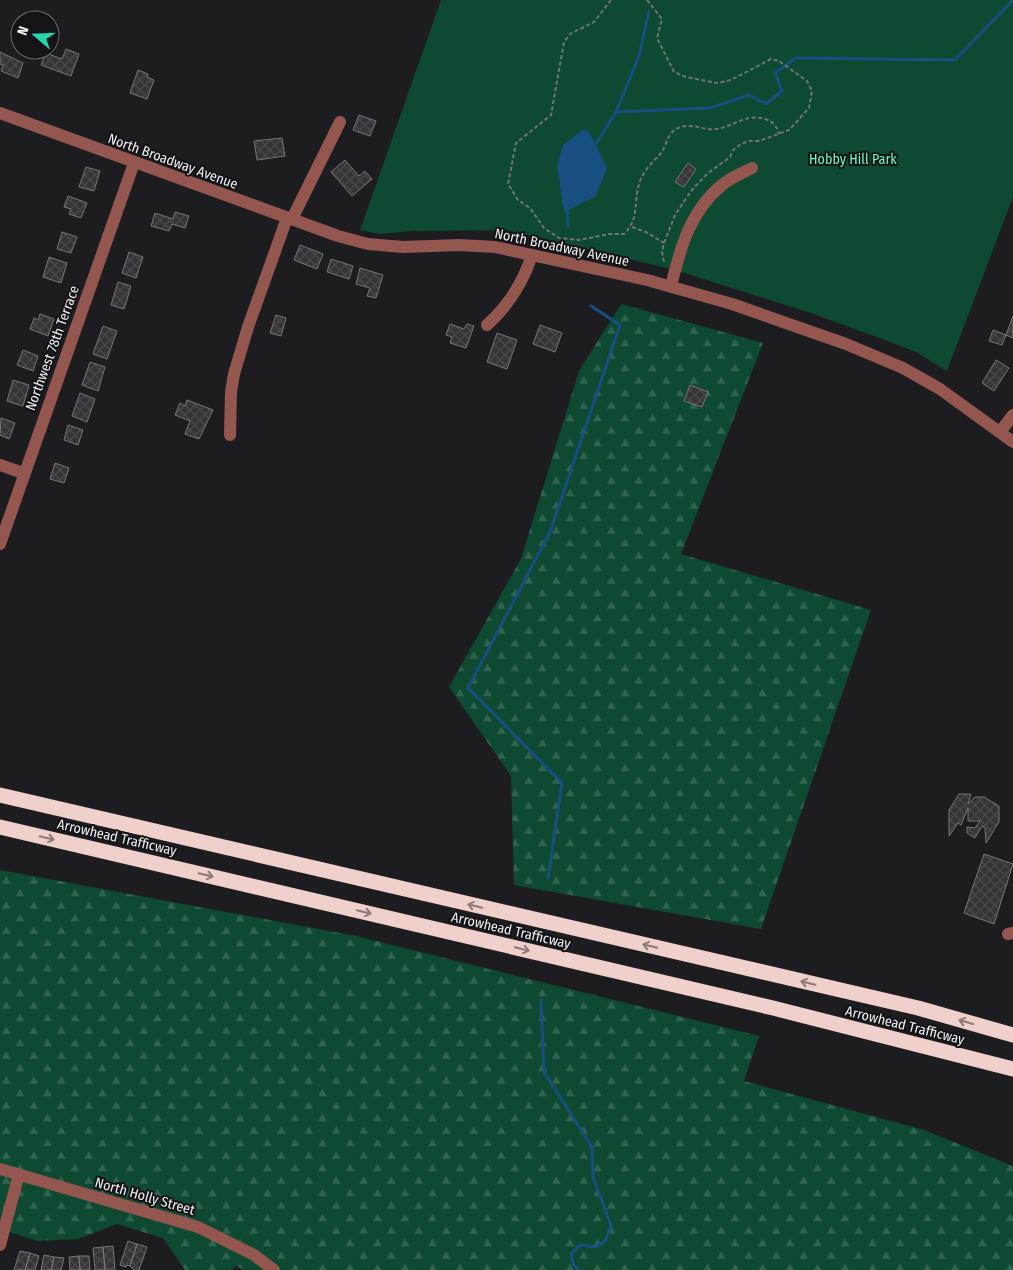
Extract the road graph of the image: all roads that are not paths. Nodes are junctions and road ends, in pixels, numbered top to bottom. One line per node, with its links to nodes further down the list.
1 (0, 114): 3 (street, North Broadway Avenue)
2 (340, 122): 5 (street)
3 (134, 163): 5 (street, North Broadway Avenue); 14 (street, Northwest 78th Terrace)
4 (752, 168): 7 (street)
5 (290, 219): 6 (street, North Broadway Avenue); 11 (street)
6 (532, 255): 7 (street, North Broadway Avenue); 8 (street)
7 (671, 286): 10 (street, North Broadway Avenue)
8 (487, 325)
9 (1013, 416): 10 (street)
10 (1000, 432): 12 (street, North Broadway Avenue)
11 (230, 435)
12 (1013, 442)
13 (0, 465): 14 (street)
14 (23, 473): 15 (street, Northwest 78th Terrace)
15 (0, 544)
16 (0, 795): 18 (highway, Arrowhead Trafficway, one-way to 16)
17 (0, 827): 19 (highway, Arrowhead Trafficway, one-way to 19)
18 (1013, 1035)
19 (1013, 1069)
20 (0, 1169): 21 (street, North Holly Street)
21 (19, 1174): 22 (street); 23 (street, North Holly Street)
22 (0, 1245)
23 (273, 1270)

